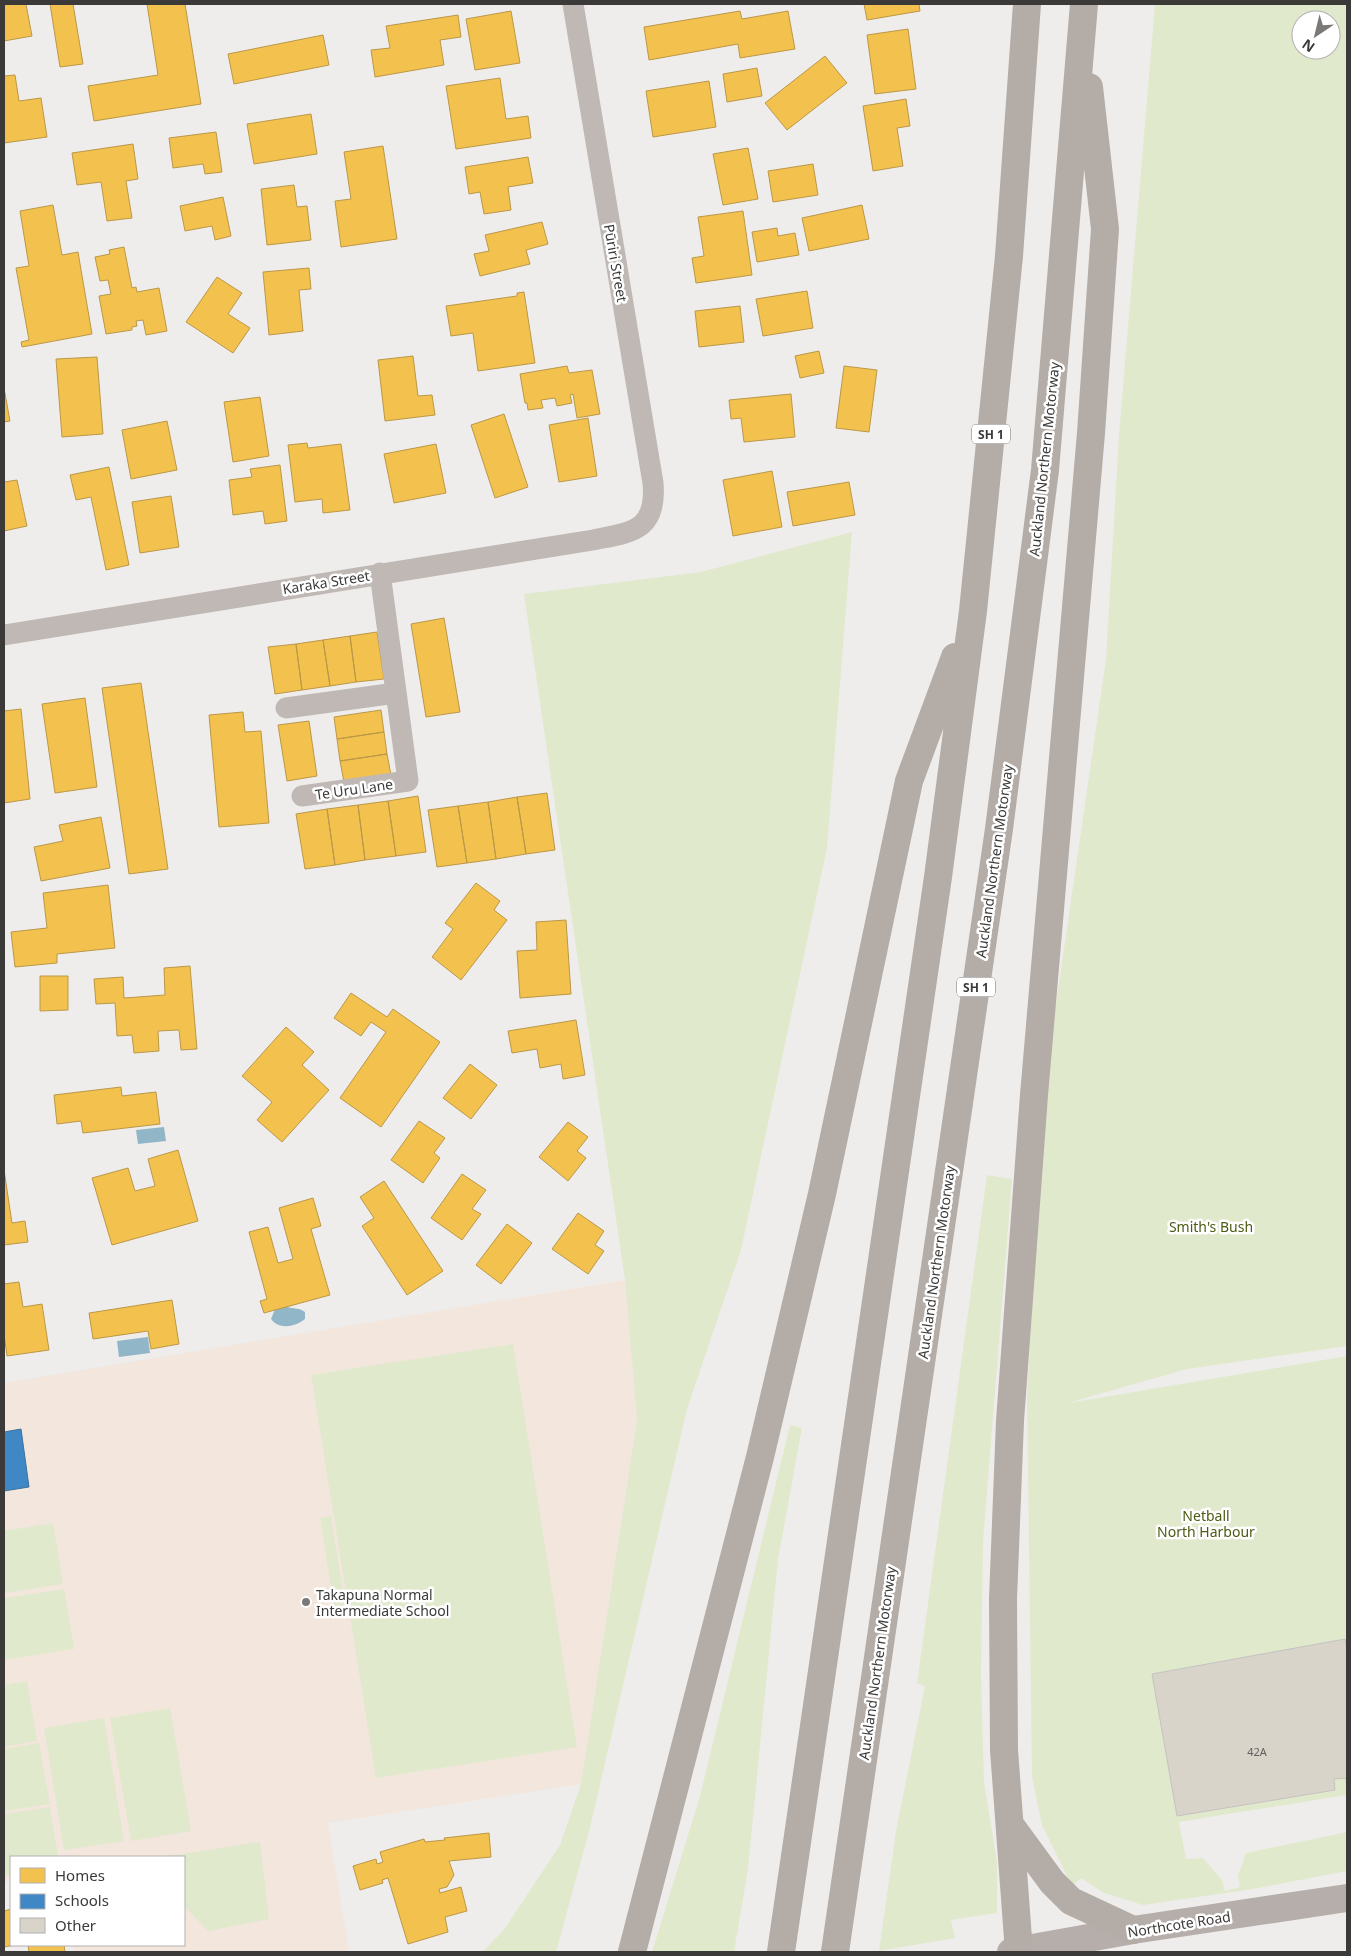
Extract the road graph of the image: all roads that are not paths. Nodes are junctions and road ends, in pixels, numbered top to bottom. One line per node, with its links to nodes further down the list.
1 (573, 4): 4 (street, Pūriri Street)
2 (1027, 4): 6 (highway, SH 1)
3 (1083, 14): 11 (highway); 16 (highway, Auckland Northern Motorway / SH 1)
4 (645, 522): 5 (street, Karaka Street)
5 (380, 573): 7 (street, Karaka Street); 8 (street, Te Uru Lane)
6 (972, 611): 14 (highway); 15 (highway, SH 1)
7 (4, 635)
8 (396, 694): 9 (street); 10 (street, Te Uru Lane)
9 (286, 708)
10 (302, 796)
11 (1010, 1825): 13 (highway); 17 (highway)
12 (1347, 1898): 13 (main road, Northcote Road)
13 (1133, 1930): 17 (main road, Northcote Road)
14 (632, 1952)
15 (781, 1952)
16 (835, 1952)
17 (1017, 1952)

